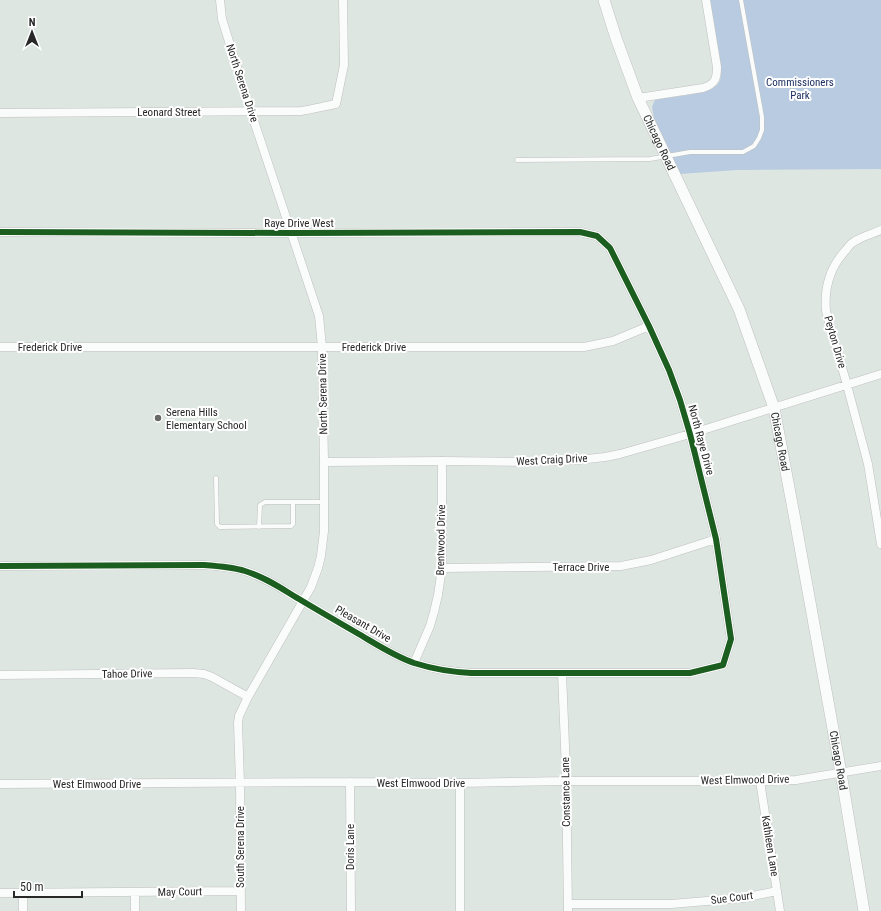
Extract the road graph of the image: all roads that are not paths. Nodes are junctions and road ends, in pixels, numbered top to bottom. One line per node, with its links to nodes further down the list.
1 (220, 0): 8 (street, North Serena Drive)
2 (343, 0): 8 (street, Leonard Street)
3 (604, 0): 6 (street, Chicago Road)
4 (706, 0): 6 (street)
5 (741, 0): 9 (lane)
6 (638, 98): 9 (street, Chicago Road)
7 (0, 112): 8 (street, Leonard Street)
8 (250, 112): 13 (street, North Serena Drive)
9 (666, 156): 10 (lane); 20 (street, Chicago Road)
10 (517, 160)
11 (881, 230): 19 (street, Peyton Drive)
12 (0, 232): 13 (street, Raye Drive West)
13 (292, 233): 14 (street, Raye Drive West); 16 (street, North Serena Drive)
14 (597, 236): 15 (street, North Raye Drive)
15 (649, 326): 16 (street, Frederick Drive); 21 (street, North Raye Drive)
16 (322, 346): 17 (street, Frederick Drive); 23 (street, North Serena Drive)
17 (0, 347)
18 (881, 374): 19 (street, West Craig Drive)
19 (847, 385): 20 (street, West Craig Drive); 29 (street, Peyton Drive)
20 (774, 408): 21 (street, West Craig Drive); 39 (street, Chicago Road)
21 (690, 434): 22 (street, West Craig Drive); 28 (street, North Raye Drive)
22 (442, 461): 23 (street, West Craig Drive); 31 (street, Brentwood Drive)
23 (324, 462): 26 (street, North Serena Drive)
24 (216, 478): 27 (lane)
25 (293, 502): 26 (lane); 27 (lane); 27 (lane)
26 (324, 502): 32 (street, North Serena Drive)
27 (259, 527)
28 (716, 539): 31 (street, Terrace Drive); 34 (street, North Raye Drive)
29 (881, 544)
30 (0, 566): 32 (street, Pleasant Drive)
31 (442, 568): 33 (street, Brentwood Drive)
32 (303, 602): 33 (street, Pleasant Drive); 37 (street, North Serena Drive)
33 (414, 663): 35 (street, Pleasant Drive)
34 (723, 665): 35 (street, Pleasant Drive)
35 (562, 673): 40 (street, Constance Lane)
36 (0, 675): 37 (street, Tahoe Drive)
37 (248, 698): 43 (street, North Serena Drive)
38 (881, 766): 39 (street, West Elmwood Drive)
39 (841, 773): 41 (street, West Elmwood Drive); 59 (street, Chicago Road)
40 (566, 781): 41 (street, West Elmwood Drive); 44 (street, West Elmwood Drive); 51 (street, Constance Lane)
41 (760, 781): 47 (street, Kathleen Lane)
42 (350, 782): 43 (street, West Elmwood Drive); 44 (street, West Elmwood Drive); 56 (street, Doris Lane)
43 (240, 783): 45 (street, West Elmwood Drive); 46 (street, South Serena Drive)
44 (460, 783): 57 (street)
45 (0, 784)
46 (240, 891): 48 (street, May Court); 55 (street, South Serena Drive)
47 (777, 891): 52 (street, Sue Court); 58 (street, Kathleen Lane)
48 (135, 892): 50 (street, May Court); 54 (street)
49 (0, 893): 50 (street, May Court)
50 (23, 893): 53 (street)
51 (568, 908): 52 (street, Sue Court)
52 (672, 908)
53 (23, 911)
54 (135, 911)
55 (241, 911)
56 (351, 911)
57 (460, 911)
58 (780, 911)
59 (864, 911)

